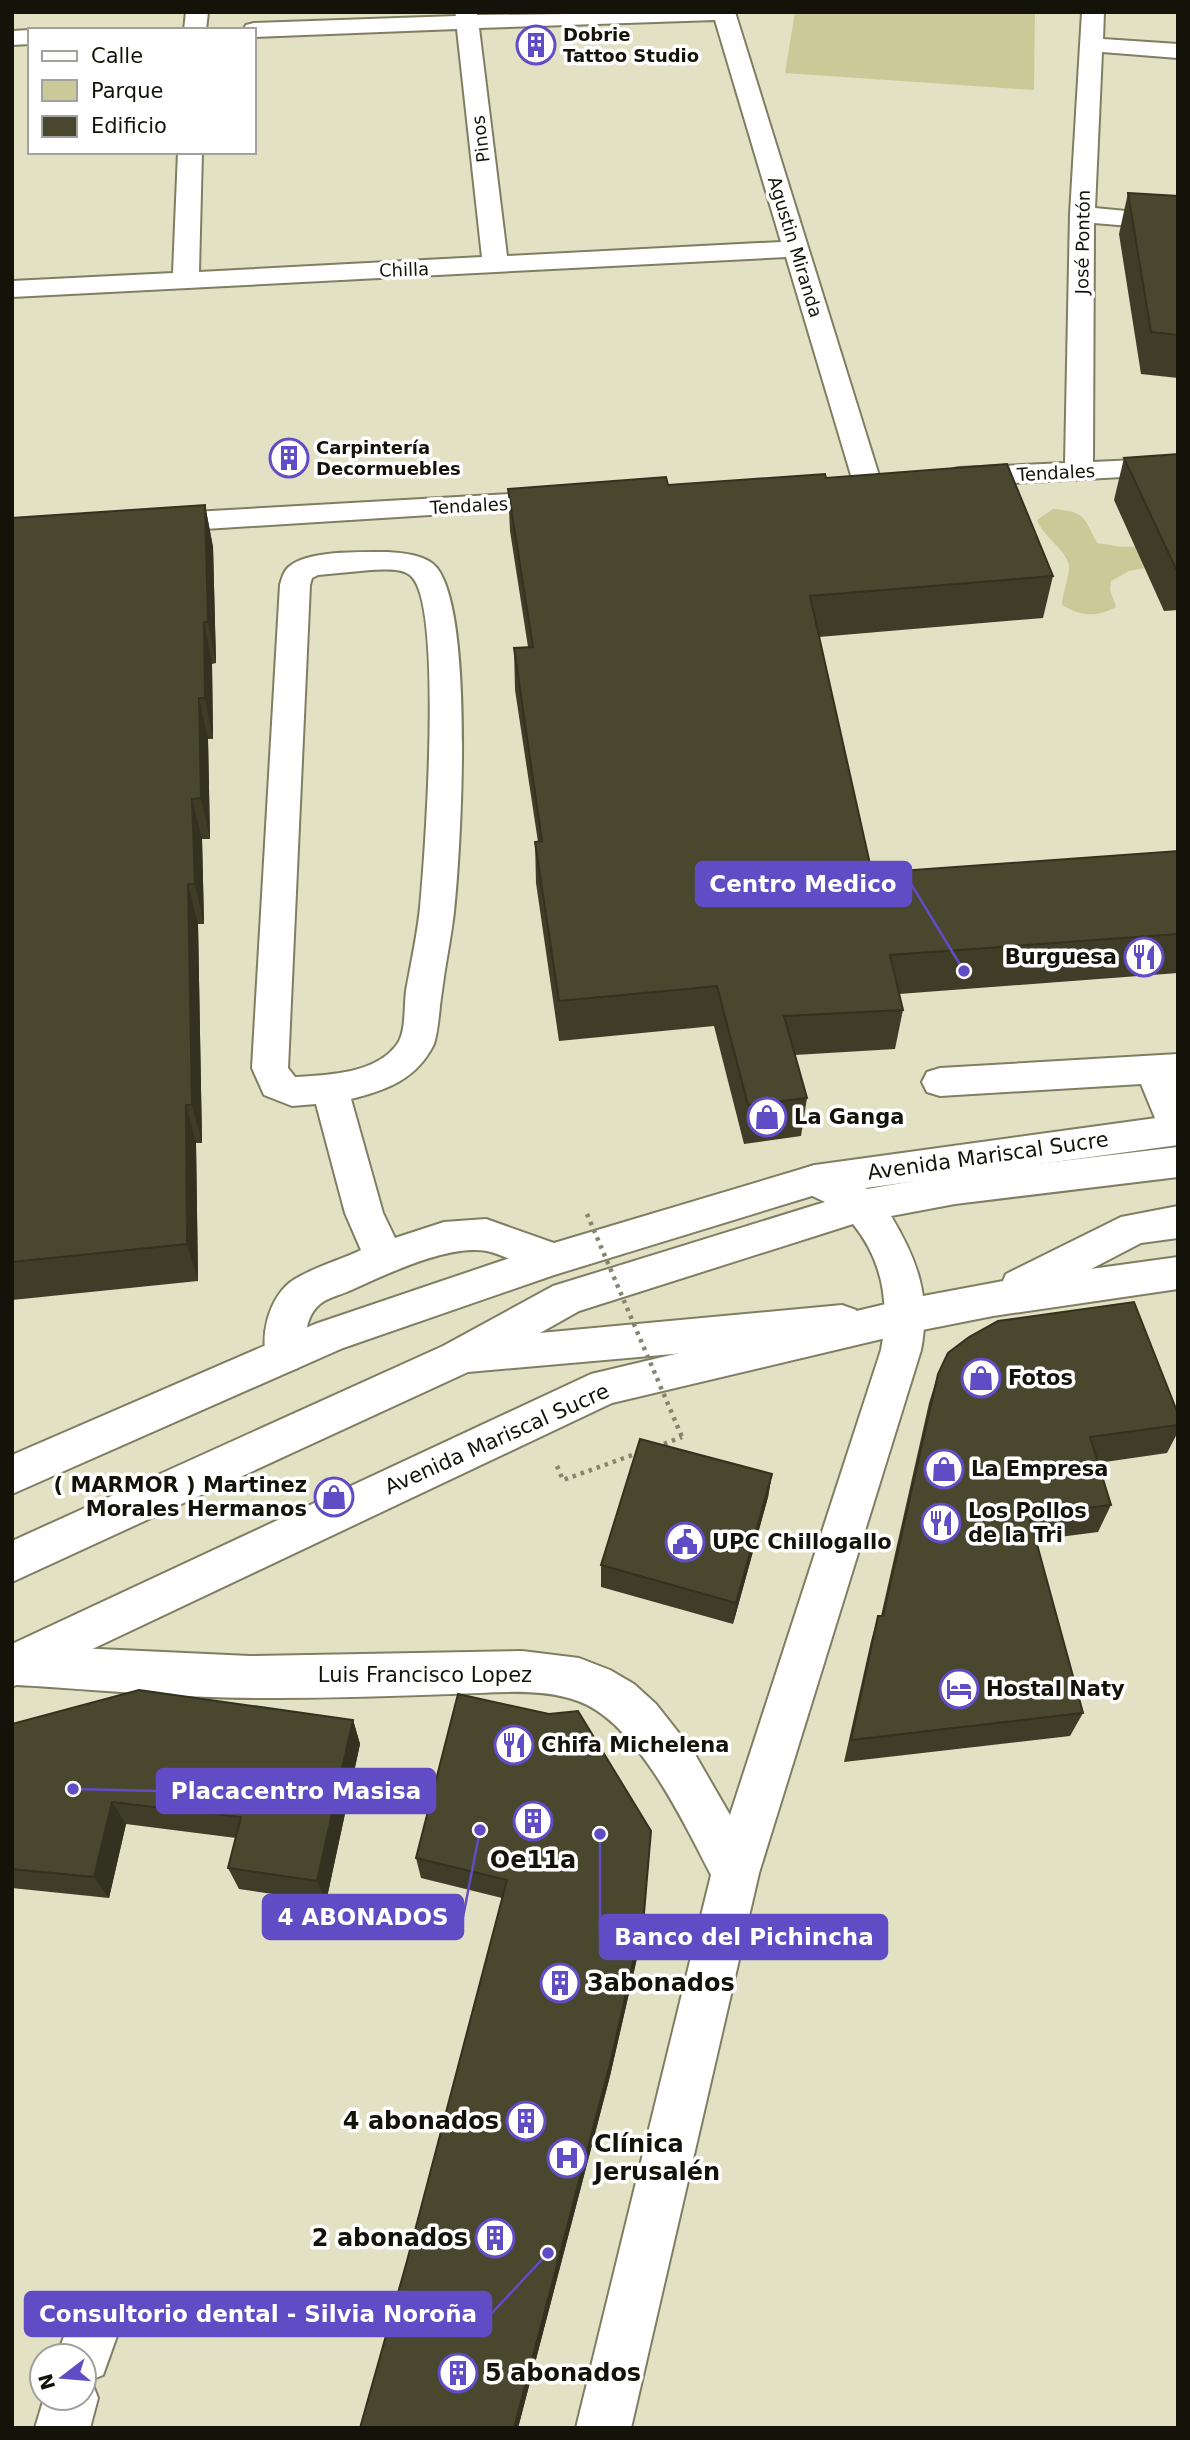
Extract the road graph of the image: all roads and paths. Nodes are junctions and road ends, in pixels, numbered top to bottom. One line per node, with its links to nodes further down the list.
1 (724, 12): 3 (street); 10 (street, Agustin Miranda)
2 (1093, 12): 5 (street, José Pontón)
3 (467, 18): 4 (street); 11 (street, Pinos)
4 (256, 30)
5 (1092, 45): 6 (street); 8 (street, José Pontón)
6 (1178, 51)
7 (190, 154): 12 (street)
8 (1082, 214): 9 (street); 15 (street, José Pontón)
9 (1178, 223)
10 (795, 249): 11 (street, Chilla); 17 (street, Agustin Miranda)
11 (496, 267): 12 (street, Chilla)
12 (186, 279): 13 (street, Chilla)
13 (12, 289)
14 (1178, 466): 15 (street, Tendales)
15 (1079, 472): 16 (street, Tendales)
16 (933, 479)
17 (867, 482)
18 (591, 499): 19 (street, Tendales)
19 (136, 524)
20 (1166, 1069): 21 (street); 23 (street)
21 (940, 1082)
22 (330, 1089): 22 (street); 29 (street)
23 (1178, 1130): 25 (street, Avenida Mariscal Sucre)
24 (1178, 1162): 26 (street)
25 (815, 1180): 26 (street); 30 (street, Avenida Mariscal Sucre)
26 (860, 1206): 33 (street); 35 (street)
27 (587, 1214): 37 (path, bridge)
28 (1178, 1222): 32 (street)
29 (384, 1258): 30 (street); 34 (street)
30 (554, 1259): 34 (street, Avenida Mariscal Sucre)
31 (1178, 1273): 32 (street, Avenida Mariscal Sucre)
32 (993, 1299): 33 (street, Avenida Mariscal Sucre)
33 (907, 1316): 35 (street); 39 (street, Avenida Mariscal Sucre); 40 (street)
34 (284, 1356): 36 (street, Avenida Mariscal Sucre)
35 (457, 1358): 38 (street)
36 (12, 1475)
37 (563, 1480)
38 (12, 1562)
39 (15, 1665): 40 (street, Luis Francisco Lopez)
40 (735, 1873): 41 (street)
41 (603, 2428)

